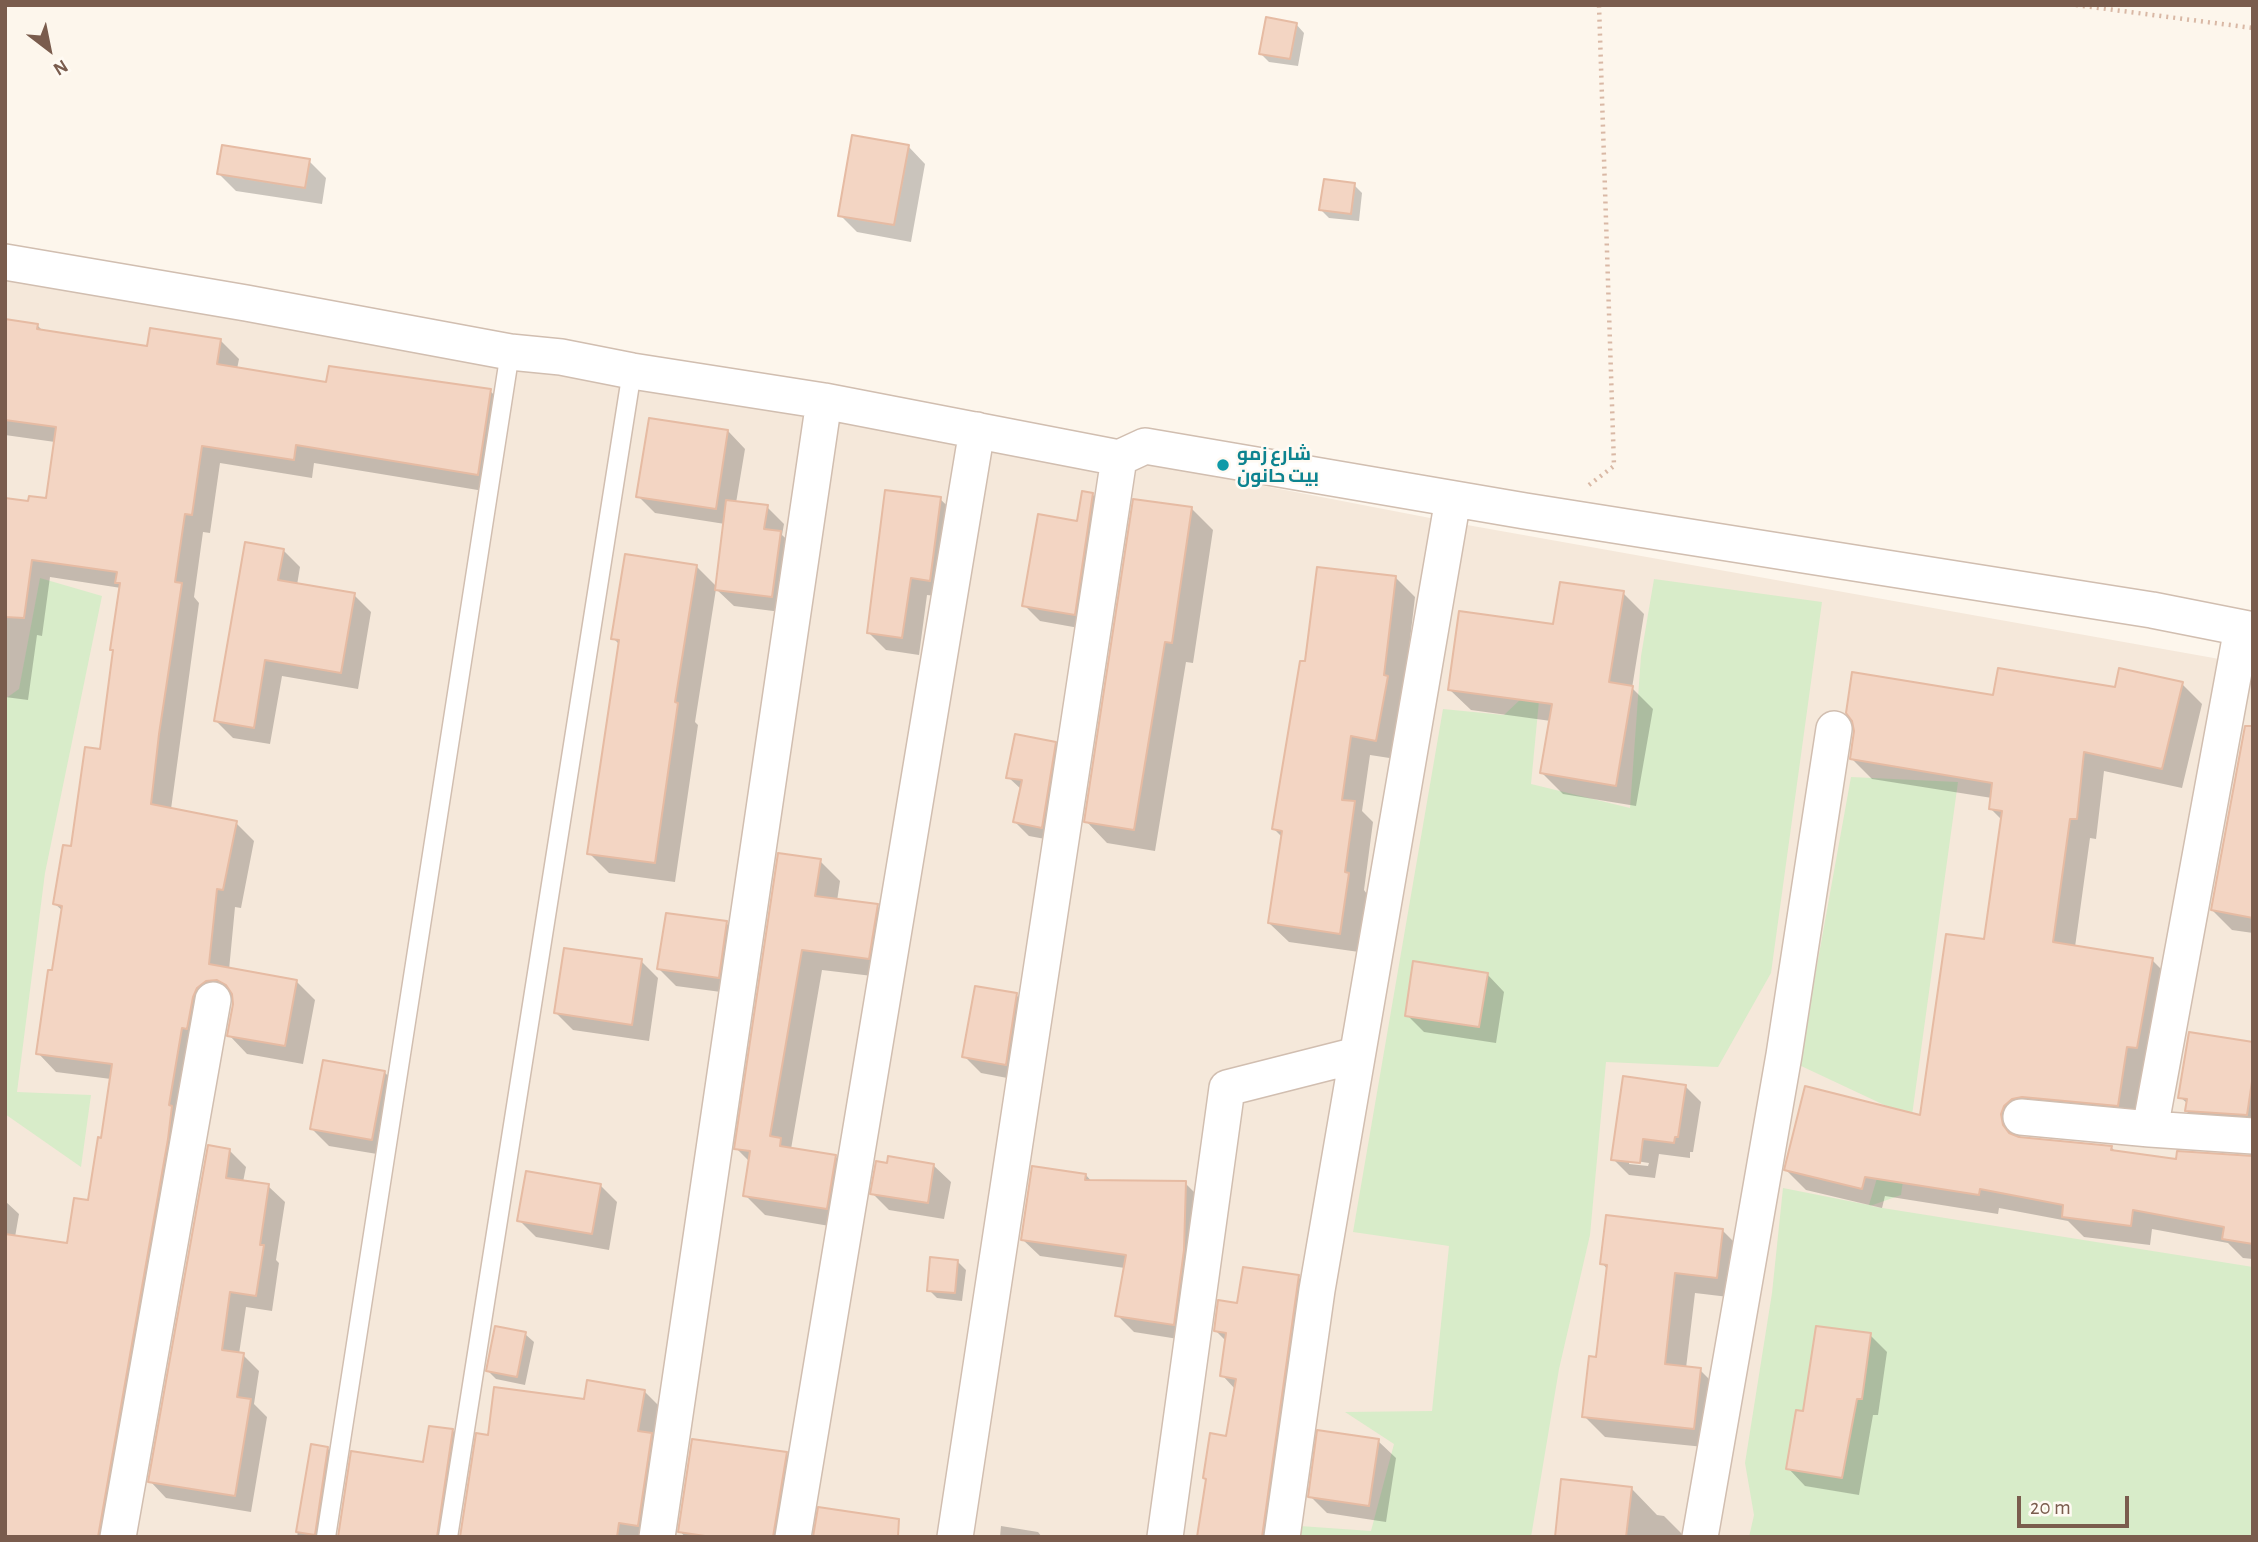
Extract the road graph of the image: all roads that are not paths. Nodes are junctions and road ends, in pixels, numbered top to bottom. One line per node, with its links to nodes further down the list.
1 (5, 262): 2 (street)
2 (510, 352): 3 (street); 16 (lane)
3 (632, 371): 4 (street); 17 (lane)
4 (824, 401): 5 (street); 18 (street)
5 (976, 430): 6 (street); 19 (street)
6 (1119, 458): 7 (street); 20 (street)
7 (1453, 499): 8 (street); 11 (street)
8 (2247, 629): 13 (street)
9 (1834, 729): 23 (street)
10 (213, 1000): 15 (street)
11 (1357, 1055): 21 (street); 22 (street)
12 (2021, 1117): 13 (street)
13 (2150, 1129): 14 (street)
14 (2253, 1136)
15 (118, 1537)
16 (326, 1537)
17 (448, 1537)
18 (657, 1537)
19 (793, 1537)
20 (956, 1537)
21 (1165, 1537)
22 (1282, 1537)
23 (1700, 1537)

